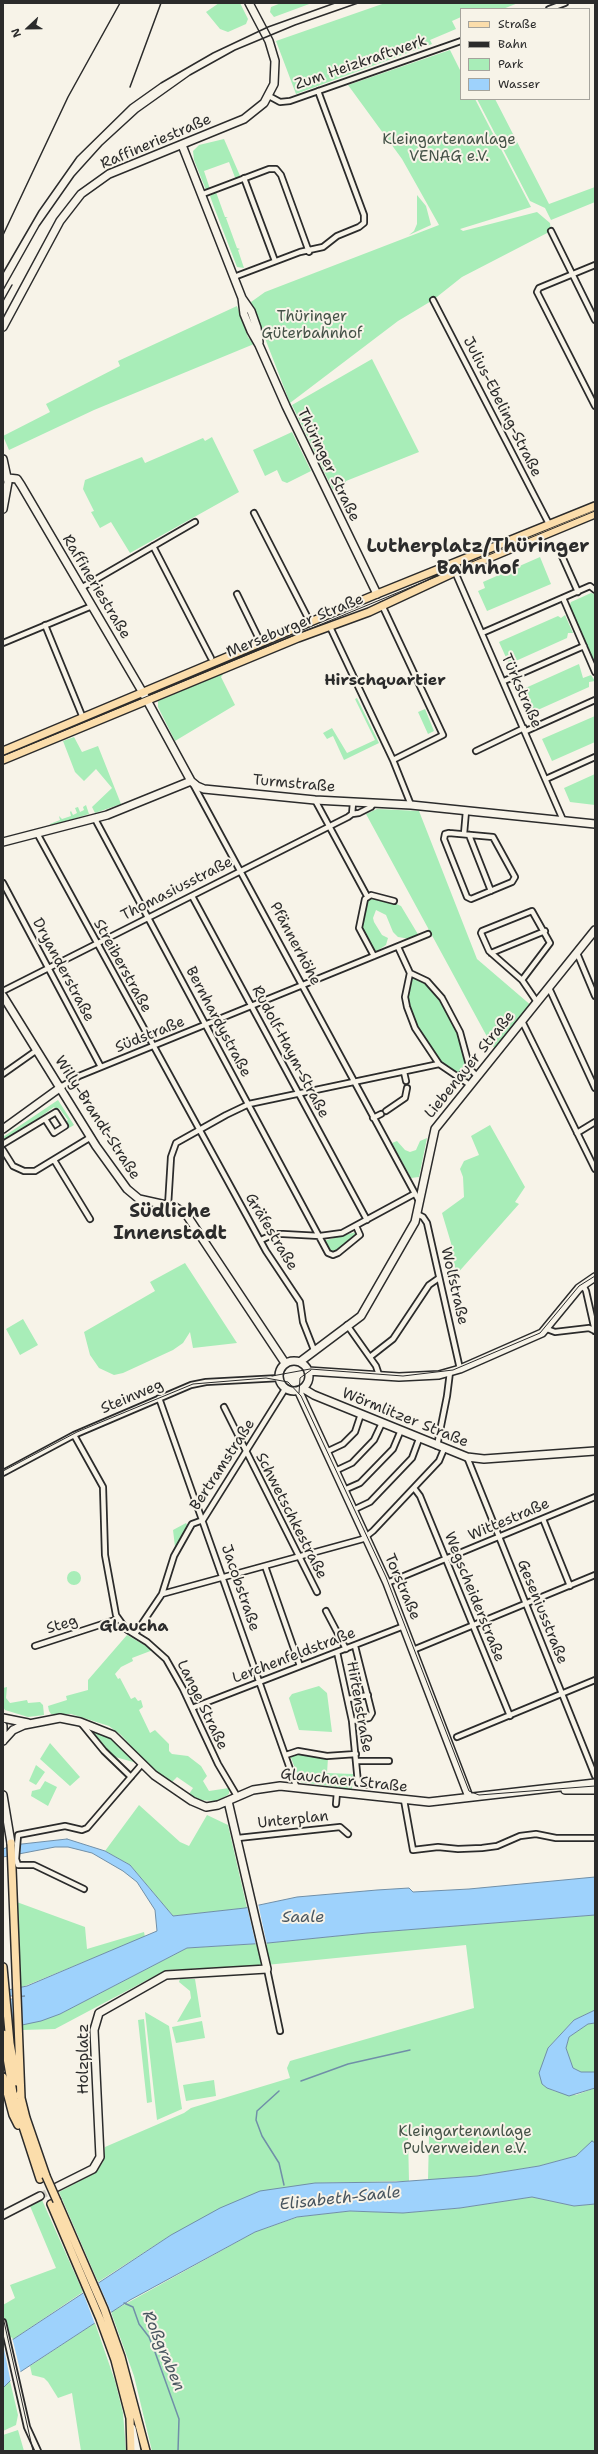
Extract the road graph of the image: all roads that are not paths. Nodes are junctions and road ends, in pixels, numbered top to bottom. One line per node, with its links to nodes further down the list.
1 (249, 3): 6 (street)
2 (565, 3): 3 (street)
3 (552, 8)
4 (460, 41): 5 (street, Zum Heizkraftwerk)
5 (318, 91): 6 (street, Zum Heizkraftwerk); 11 (street)
6 (269, 96): 7 (street, Raffineriestraße)
7 (182, 145): 9 (street, Thüringer Straße); 18 (street, Raffineriestraße)
8 (244, 178): 9 (street); 11 (street); 12 (street)
9 (203, 194): 15 (street, Thüringer Straße)
10 (551, 231): 14 (street)
11 (309, 252): 12 (street)
12 (275, 261): 15 (street)
13 (595, 265): 14 (street)
14 (571, 273): 17 (street); 19 (street)
15 (234, 277): 35 (street, Thüringer Straße)
16 (433, 300): 27 (street, Julius-Ebeling-Straße)
17 (595, 320)
18 (3, 327)
19 (595, 406)
20 (3, 459): 21 (street)
21 (8, 481): 23 (street); 31 (street, Raffineriestraße)
22 (595, 506): 27 (main road, Merseburger Straße)
23 (3, 509)
24 (254, 513): 39 (street)
25 (595, 514): 30 (main road, Merseburger Straße)
26 (195, 522): 28 (street)
27 (549, 524): 35 (main road, Merseburger Straße)
28 (153, 546): 31 (street); 46 (street)
29 (561, 554): 33 (street)
30 (456, 575): 37 (main road, Merseburger Straße); 42 (street, Türkstraße)
31 (81, 588): 38 (street, Raffineriestraße)
32 (595, 590): 33 (street)
33 (578, 592): 36 (street)
34 (237, 594): 44 (street)
35 (377, 594): 37 (main road); 39 (main road, Merseburger Straße)
36 (563, 598): 42 (street); 45 (street)
37 (382, 605): 41 (main road, Merseburger Straße); 58 (street)
38 (92, 606): 40 (street); 49 (street, Raffineriestraße)
39 (310, 622): 44 (main road, Merseburger Straße)
40 (45, 625): 43 (street); 52 (street)
41 (330, 627): 50 (main road, Merseburger Straße); 58 (street)
42 (482, 633): 48 (street, Türkstraße)
43 (3, 643)
44 (261, 643): 49 (main road, Merseburger Straße)
45 (584, 646): 47 (street); 48 (street)
46 (211, 658)
47 (595, 672)
48 (504, 682): 53 (street, Türkstraße)
49 (143, 693): 50 (street, Raffineriestraße); 52 (main road, Merseburger Straße)
50 (147, 700): 57 (main road, Merseburger Straße); 60 (street, Pfännerhöhe)
51 (595, 700): 53 (street)
52 (83, 718): 54 (main road, Merseburger Straße)
53 (525, 729): 55 (street); 59 (street, Türkstraße)
54 (3, 751)
55 (476, 751)
56 (595, 757): 59 (street)
57 (3, 760)
58 (393, 760): 64 (street)
59 (546, 779): 68 (street, Türkstraße)
60 (191, 781): 61 (street, Turmstraße); 67 (street); 74 (street, Pfännerhöhe)
61 (316, 800): 62 (street, Turmstraße); 70 (street)
62 (354, 803): 63 (street, Turmstraße); 66 (street)
63 (374, 803): 64 (street, Turmstraße); 66 (street, Thomasiusstraße)
64 (411, 805): 65 (street, Turmstraße)
65 (466, 811): 68 (street, Turmstraße); 72 (street)
66 (352, 814): 70 (street, Thomasiusstraße)
67 (95, 819): 71 (street); 80 (street, Bernhardystraße)
68 (563, 820): 69 (street, Turmstraße)
69 (595, 824)
70 (329, 827): 74 (street, Thomasiusstraße); 78 (street)
71 (38, 834): 73 (street); 84 (street, Streiberstraße)
72 (466, 835): 76 (street); 76 (street); 76 (street)
73 (3, 842)
74 (240, 870): 77 (street, Thomasiusstraße); 92 (street, Pfännerhöhe)
75 (3, 883): 89 (street, Dryanderstraße)
76 (491, 891)
77 (192, 896): 80 (street, Thomasiusstraße); 98 (street, Rudolf-Haym-Straße)
78 (367, 896): 79 (street); 88 (street)
79 (394, 901)
80 (149, 917): 84 (street, Thomasiusstraße); 100 (street, Bernhardystraße)
81 (595, 930): 87 (street, Liebenauer Straße)
82 (545, 931): 86 (street); 86 (street); 91 (street)
83 (428, 934): 85 (street, Südstraße)
84 (96, 943): 89 (street, Thomasiusstraße); 101 (street, Streiberstraße)
85 (398, 946): 88 (street, Südstraße); 90 (street)
86 (491, 953): 91 (street)
87 (577, 953): 93 (street, Liebenauer Straße); 96 (street)
88 (374, 956): 92 (street, Südstraße)
89 (48, 968): 94 (street, Thomasiusstraße); 104 (street, Dryanderstraße)
90 (410, 973): 103 (street); 105 (street)
91 (522, 980): 97 (street)
92 (302, 985): 98 (street, Südstraße); 111 (street, Pfännerhöhe)
93 (549, 988): 97 (street, Liebenauer Straße); 115 (street)
94 (3, 991)
95 (3, 996): 102 (street, Willy-Brandt-Straße)
96 (595, 996)
97 (538, 1002): 99 (street, Liebenauer Straße)
98 (252, 1006): 100 (street, Südstraße); 116 (street, Rudolf-Haym-Straße)
99 (522, 1021): 109 (street, Liebenauer Straße); 125 (street)
100 (206, 1025): 101 (street, Südstraße); 117 (street, Bernhardystraße)
101 (153, 1047): 104 (street, Südstraße); 123 (street, Streiberstraße)
102 (38, 1050): 107 (street); 113 (street, Willy-Brandt-Straße)
103 (440, 1064): 106 (street); 108 (street)
104 (101, 1067): 113 (street, Südstraße)
105 (470, 1069): 108 (street); 109 (street)
106 (404, 1072): 110 (street); 111 (street)
107 (3, 1074)
108 (459, 1076): 112 (street)
109 (477, 1076): 112 (street, Liebenauer Straße)
110 (406, 1081)
111 (354, 1083): 116 (street); 120 (street, Pfännerhöhe)
112 (470, 1085): 132 (street, Liebenauer Straße)
113 (61, 1087): 124 (street); 126 (street, Willy-Brandt-Straße)
114 (407, 1088): 118 (street)
115 (595, 1088)
116 (299, 1094): 117 (street); 136 (street, Rudolf-Haym-Straße)
117 (249, 1104): 123 (street); 138 (street, Bernhardystraße)
118 (386, 1111)
119 (381, 1114): 120 (street)
120 (373, 1118): 131 (street, Pfännerhöhe)
121 (45, 1119): 121 (street); 127 (street)
122 (595, 1122): 125 (street)
123 (198, 1129): 133 (street); 139 (street, Gräfestraße)
124 (3, 1130)
125 (577, 1133): 130 (street)
126 (91, 1137): 129 (street); 133 (street, Willy-Brandt-Straße)
127 (3, 1144)
128 (3, 1150): 129 (street)
129 (54, 1160): 135 (street)
130 (595, 1169)
131 (414, 1194): 132 (street, Pfännerhöhe); 136 (street)
132 (419, 1201): 134 (street, Liebenauer Straße)
133 (168, 1206): 149 (street, Willy-Brandt-Straße)
134 (417, 1214): 141 (street, Wolfstraße); 143 (street, Liebenauer Straße)
135 (90, 1219)
136 (367, 1220): 137 (street)
137 (356, 1226): 138 (street); 138 (street, Bernhardystraße)
138 (320, 1236): 139 (street)
139 (261, 1240): 146 (street, Gräfestraße)
140 (595, 1277): 142 (street)
141 (439, 1278): 147 (street); 150 (street, Wolfstraße)
142 (582, 1285): 144 (street); 145 (street)
143 (347, 1325): 146 (street, Liebenauer Straße); 147 (street)
144 (547, 1329): 145 (street); 150 (street)
145 (595, 1331)
146 (314, 1350): 148 (street, Liebenauer Straße)
147 (370, 1357): 153 (street)
148 (301, 1361): 149 (street); 151 (street)
149 (285, 1363): 154 (street)
150 (460, 1369): 152 (street)
151 (308, 1371): 153 (street); 156 (street)
152 (450, 1372): 153 (street); 164 (street)
153 (378, 1375)
154 (280, 1378): 155 (street); 157 (street, Steinweg)
155 (285, 1389): 156 (street); 168 (street, Bertramstraße)
156 (301, 1390): 159 (street, Wörmlitzer Straße); 167 (street, Torstraße)
157 (159, 1398): 162 (street, Steinweg); 177 (street, Jacobstraße)
158 (224, 1407): 168 (street, Schwetschkestraße)
159 (362, 1414): 160 (street, Wörmlitzer Straße); 167 (street)
160 (382, 1423): 161 (street, Wörmlitzer Straße); 170 (street)
161 (401, 1430): 163 (street, Wörmlitzer Straße); 173 (street)
162 (74, 1435): 171 (street, Steinweg); 191 (street)
163 (419, 1439): 164 (street, Wörmlitzer Straße); 175 (street)
164 (437, 1446): 165 (street, Wörmlitzer Straße)
165 (444, 1449): 169 (street, Wörmlitzer Straße); 172 (street)
166 (595, 1451): 169 (street, Wörmlitzer Straße)
167 (326, 1452): 170 (street, Torstraße)
168 (246, 1453): 177 (street, Bertramstraße); 180 (street, Schwetschkestraße)
169 (467, 1457): 179 (street, Geseniusstraße)
170 (335, 1471): 173 (street, Torstraße)
171 (3, 1473)
172 (414, 1488): 178 (street); 181 (street, Wegscheiderstraße)
173 (344, 1490): 175 (street, Torstraße)
174 (595, 1497): 176 (street, Wittestraße)
175 (353, 1510): 178 (street, Torstraße)
176 (543, 1518): 179 (street, Wittestraße); 186 (street)
177 (203, 1520): 184 (street, Jacobstraße); 188 (street, Bertramstraße)
178 (366, 1537): 180 (street); 185 (street, Torstraße)
179 (499, 1537): 181 (street, Wittestraße); 189 (street, Geseniusstraße)
180 (299, 1557): 182 (street); 187 (street, Schwetschkestraße)
181 (446, 1559): 185 (street, Wittestraße); 193 (street, Wegscheiderstraße)
182 (265, 1566): 184 (street); 200 (street)
183 (595, 1575): 186 (street)
184 (224, 1578): 188 (street); 202 (street, Jacobstraße)
185 (387, 1583): 192 (street, Torstraße)
186 (570, 1586): 189 (street)
187 (317, 1592)
188 (162, 1594): 194 (street, Bertramstraße)
189 (526, 1604): 193 (street); 203 (street, Geseniusstraße)
190 (326, 1611): 197 (street)
191 (118, 1619): 194 (street, Lange Straße); 195 (street, Steg)
192 (404, 1626): 196 (street, Lerchenfeldstraße); 198 (street, Torstraße)
193 (473, 1626): 198 (street); 207 (street, Wegscheiderstraße)
194 (135, 1634): 206 (street, Lange Straße)
195 (36, 1646)
196 (355, 1646): 197 (street, Lerchenfeldstraße); 204 (street)
197 (346, 1649): 199 (street, Lerchenfeldstraße)
198 (414, 1650): 230 (street, Torstraße)
199 (337, 1652): 200 (street, Lerchenfeldstraße); 205 (street, Hirtenstraße)
200 (300, 1666): 202 (street, Lerchenfeldstraße)
201 (595, 1680): 203 (street)
202 (260, 1682): 206 (street, Lerchenfeldstraße); 216 (street, Jacobstraße)
203 (562, 1693): 207 (street); 220 (street, Geseniusstraße)
204 (368, 1695): 205 (street); 209 (street)
205 (348, 1698): 209 (street, Hirtenstraße)
206 (192, 1708): 229 (street, Lange Straße)
207 (510, 1716): 213 (street)
208 (3, 1718): 211 (street)
209 (352, 1721): 215 (street, Hirtenstraße)
210 (80, 1722): 211 (street, Glauchaer Straße); 219 (street, Glauchaer Straße); 221 (street)
211 (32, 1724): 214 (street)
212 (3, 1726): 214 (street)
213 (458, 1737)
214 (3, 1741)
215 (356, 1754): 216 (street); 217 (street, Hirtenstraße)
216 (286, 1755): 224 (street, Jacobstraße)
217 (357, 1761): 218 (street); 223 (street, Hirtenstraße)
218 (389, 1761)
219 (142, 1764): 221 (street); 232 (street, Glauchaer Straße)
220 (595, 1776)
221 (130, 1777): 237 (street)
222 (595, 1783): 225 (street)
223 (365, 1785)
224 (296, 1786): 227 (street, Glauchaer Straße); 229 (street, Glauchaer Straße)
225 (541, 1790): 226 (street); 230 (street, Glauchaer Straße)
226 (595, 1790)
227 (336, 1792): 231 (street, Glauchaer Straße); 233 (street)
228 (3, 1795): 237 (street)
229 (237, 1796): 232 (street, Glauchaer Straße)
230 (469, 1797): 231 (street, Glauchaer Straße)
231 (404, 1800): 236 (street)
232 (228, 1801): 235 (street)
233 (336, 1804)
234 (348, 1834): 235 (street, Unterplan)
235 (238, 1838): 240 (street)
236 (595, 1838)
237 (14, 1842): 238 (main road)
238 (13, 1860): 239 (street); 247 (main road)
239 (84, 1890)
240 (266, 1966): 243 (street); 250 (street, Holzplatz)
241 (3, 1967): 242 (main road)
242 (3, 1971): 245 (main road)
243 (280, 2031)
244 (3, 2034): 245 (main road)
245 (7, 2043): 247 (main road); 248 (main road)
246 (3, 2077): 248 (main road)
247 (21, 2098): 249 (main road)
248 (25, 2137): 249 (main road)
249 (43, 2177): 254 (main road, bridge)
250 (57, 2188)
251 (40, 2196): 252 (street)
252 (3, 2215)
253 (3, 2322): 258 (street)
254 (118, 2359): 255 (main road); 256 (main road)
255 (133, 2398): 256 (street); 257 (main road)
256 (130, 2418): 259 (main road); 260 (street)
257 (139, 2429): 261 (street); 262 (main road)
258 (38, 2451)
259 (131, 2451)
260 (137, 2451)
261 (143, 2451)
262 (146, 2451)

